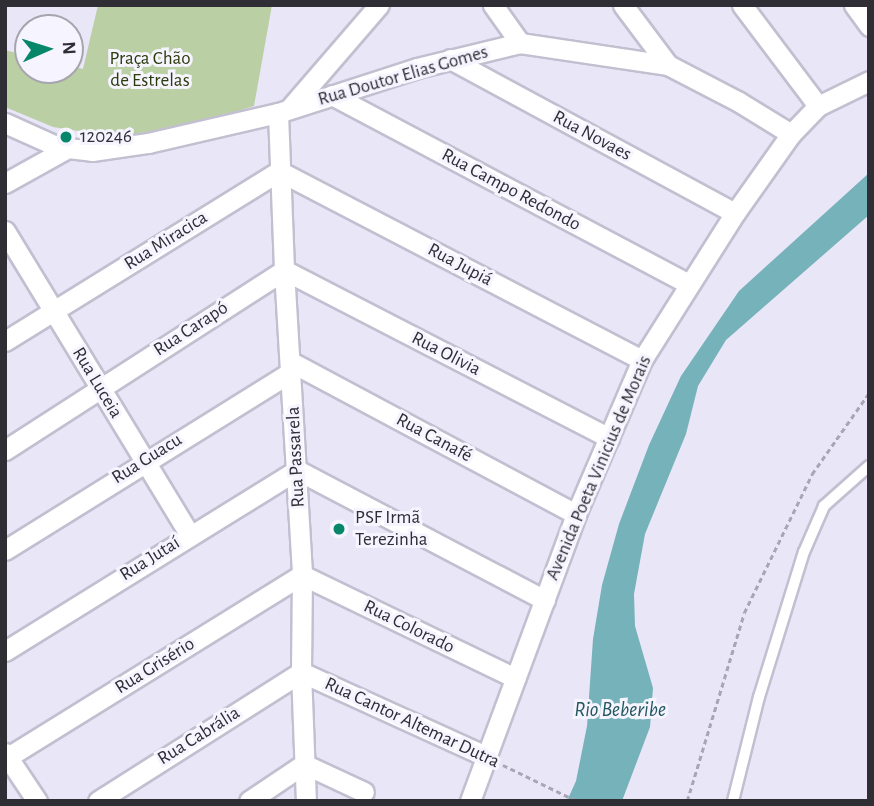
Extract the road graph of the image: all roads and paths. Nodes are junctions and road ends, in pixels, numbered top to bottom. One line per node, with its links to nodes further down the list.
1 (379, 5): 13 (street)
2 (493, 5): 7 (street)
3 (623, 5): 9 (street)
4 (742, 5): 12 (street)
5 (854, 5): 6 (street)
6 (869, 26)
7 (520, 43): 8 (street, Rua Doutor Elias Gomes); 9 (street, Rua Doutor Elias Gomes)
8 (450, 59): 11 (street, Rua Doutor Elias Gomes); 19 (street, Rua Novaes)
9 (668, 65): 15 (street, Rua Doutor Elias Gomes)
10 (869, 81): 12 (street, Avenida Poeta Vinicius de Morais)
11 (332, 95): 13 (street, Rua Doutor Elias Gomes); 22 (street, Rua Campo Redondo)
12 (818, 106): 15 (street, Avenida Poeta Vinicius de Morais)
13 (284, 111): 16 (street, Rua Doutor Elias Gomes); 17 (street, Rua Passarela)
14 (5, 123): 16 (street, Rua Doutor Elias Gomes)
15 (791, 134): 19 (street, Avenida Poeta Vinicius de Morais)
16 (68, 148): 18 (street)
17 (279, 171): 21 (street, Rua Passarela); 23 (street, Rua Miracica); 25 (street, Rua Jupiá)
18 (5, 183)
19 (735, 213): 22 (street, Avenida Poeta Vinicius de Morais)
20 (6, 235): 23 (street, Rua Luceia)
21 (284, 270): 26 (street, Rua Passarela); 27 (street, Rua Carapó); 29 (street, Rua Olivia)
22 (689, 284): 25 (street, Avenida Poeta Vinicius de Morais)
23 (54, 311): 24 (street, Rua Miracica); 27 (street, Rua Luceia)
24 (5, 341)
25 (642, 360): 29 (street, Avenida Poeta Vinicius de Morais)
26 (291, 367): 31 (street, Rua Guacu); 33 (street, Rua Passarela); 34 (street, Rua Canafé)
27 (98, 388): 30 (street, Rua Carapó); 31 (street, Rua Luceia)
28 (869, 393): 52 (path)
29 (608, 438): 34 (street, Avenida Poeta Vinicius de Morais)
30 (5, 450)
31 (145, 460): 35 (street, Rua Luceia); 36 (street, Rua Guacu)
32 (869, 466): 53 (lane)
33 (296, 470): 35 (street, Rua Jutaí); 37 (street, Rua Passarela); 38 (street)
34 (576, 514): 38 (street, Avenida Poeta Vinicius de Morais)
35 (189, 534): 39 (street, Rua Jutaí)
36 (5, 550)
37 (302, 575): 40 (street, Rua Passarela); 41 (street, Rua Colorado); 42 (street, Rua Grisério)
38 (545, 600): 41 (street, Avenida Poeta Vinicius de Morais)
39 (5, 651)
40 (301, 672): 43 (street, Rua Cantor Altemar Dutra); 44 (street, Rua Passarela); 47 (street, Rua Cabrália)
41 (515, 678): 43 (street, Avenida Poeta Vinicius de Morais)
42 (7, 755): 46 (street)
43 (485, 756): 50 (street, Avenida Poeta Vinicius de Morais); 51 (path, Rua Cantor Altemar Dutra)
44 (304, 764): 45 (street); 48 (street); 49 (street, Rua Passarela)
45 (364, 792)
46 (37, 801)
47 (97, 801)
48 (249, 801)
49 (306, 801)
50 (470, 801)
51 (577, 801)
52 (687, 801)
53 (733, 801)

